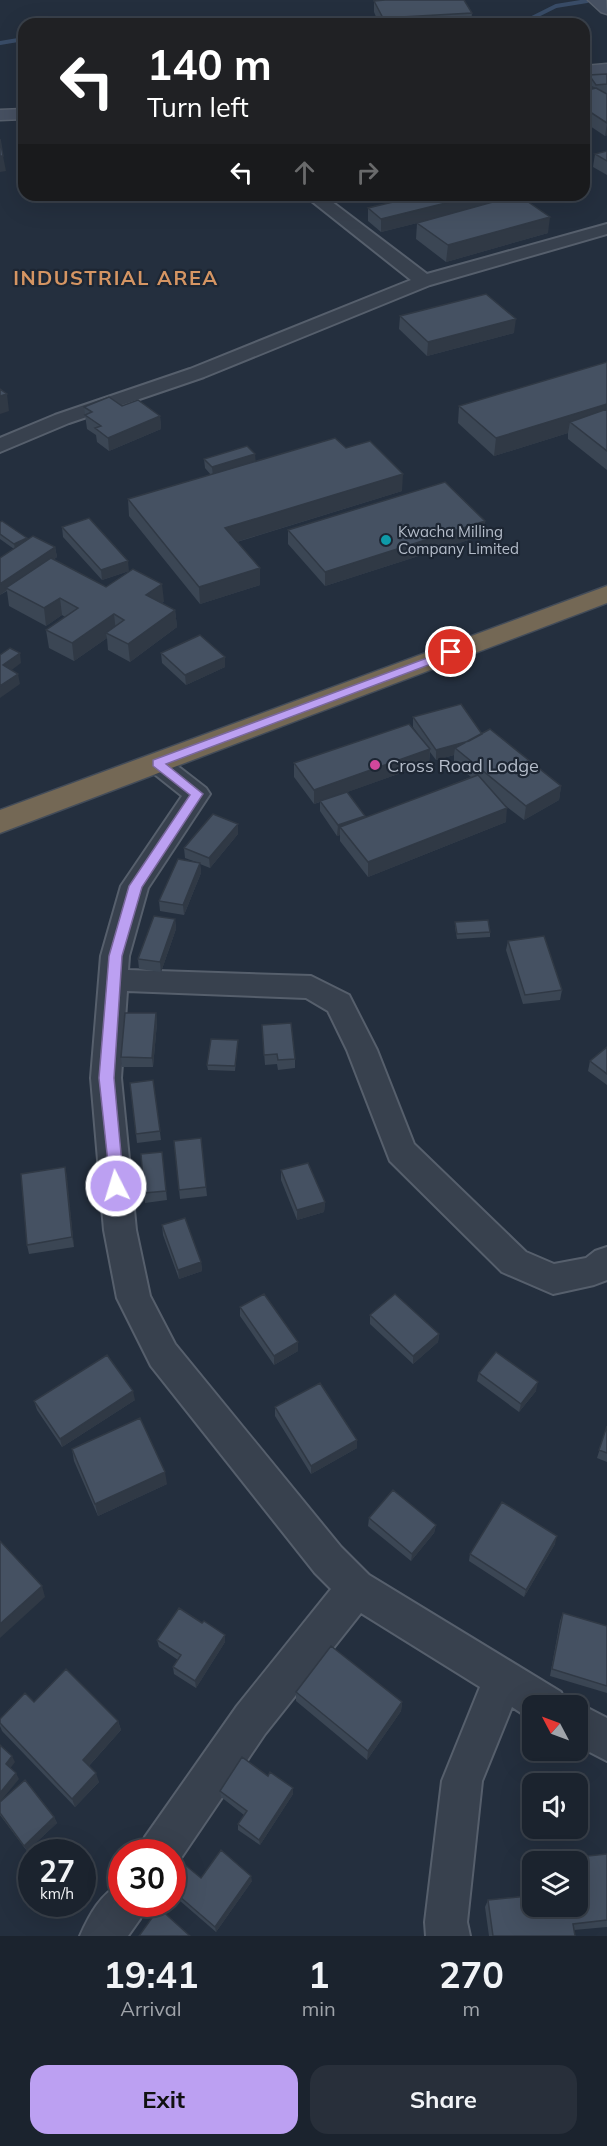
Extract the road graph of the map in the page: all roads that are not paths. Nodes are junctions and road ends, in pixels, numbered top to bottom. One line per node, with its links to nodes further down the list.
1 (596, 0): 2 (street)
2 (607, 9)
3 (607, 69): 4 (street)
4 (590, 70)
5 (18, 114): 6 (street)
6 (0, 115)
7 (320, 201): 9 (street)
8 (607, 229): 9 (street)
9 (424, 281): 10 (street)
10 (0, 446)
11 (607, 594): 12 (highway)
12 (157, 763): 13 (highway); 14 (street)
13 (0, 822)
14 (114, 980): 15 (street); 16 (street)
15 (607, 1261)
16 (356, 1588): 17 (street); 21 (street)
17 (503, 1679): 18 (street); 24 (street)
18 (529, 1695)
19 (588, 1730): 20 (street)
20 (607, 1741)
21 (169, 1839)
22 (115, 1917): 23 (street)
23 (102, 1936)
24 (448, 1936)

